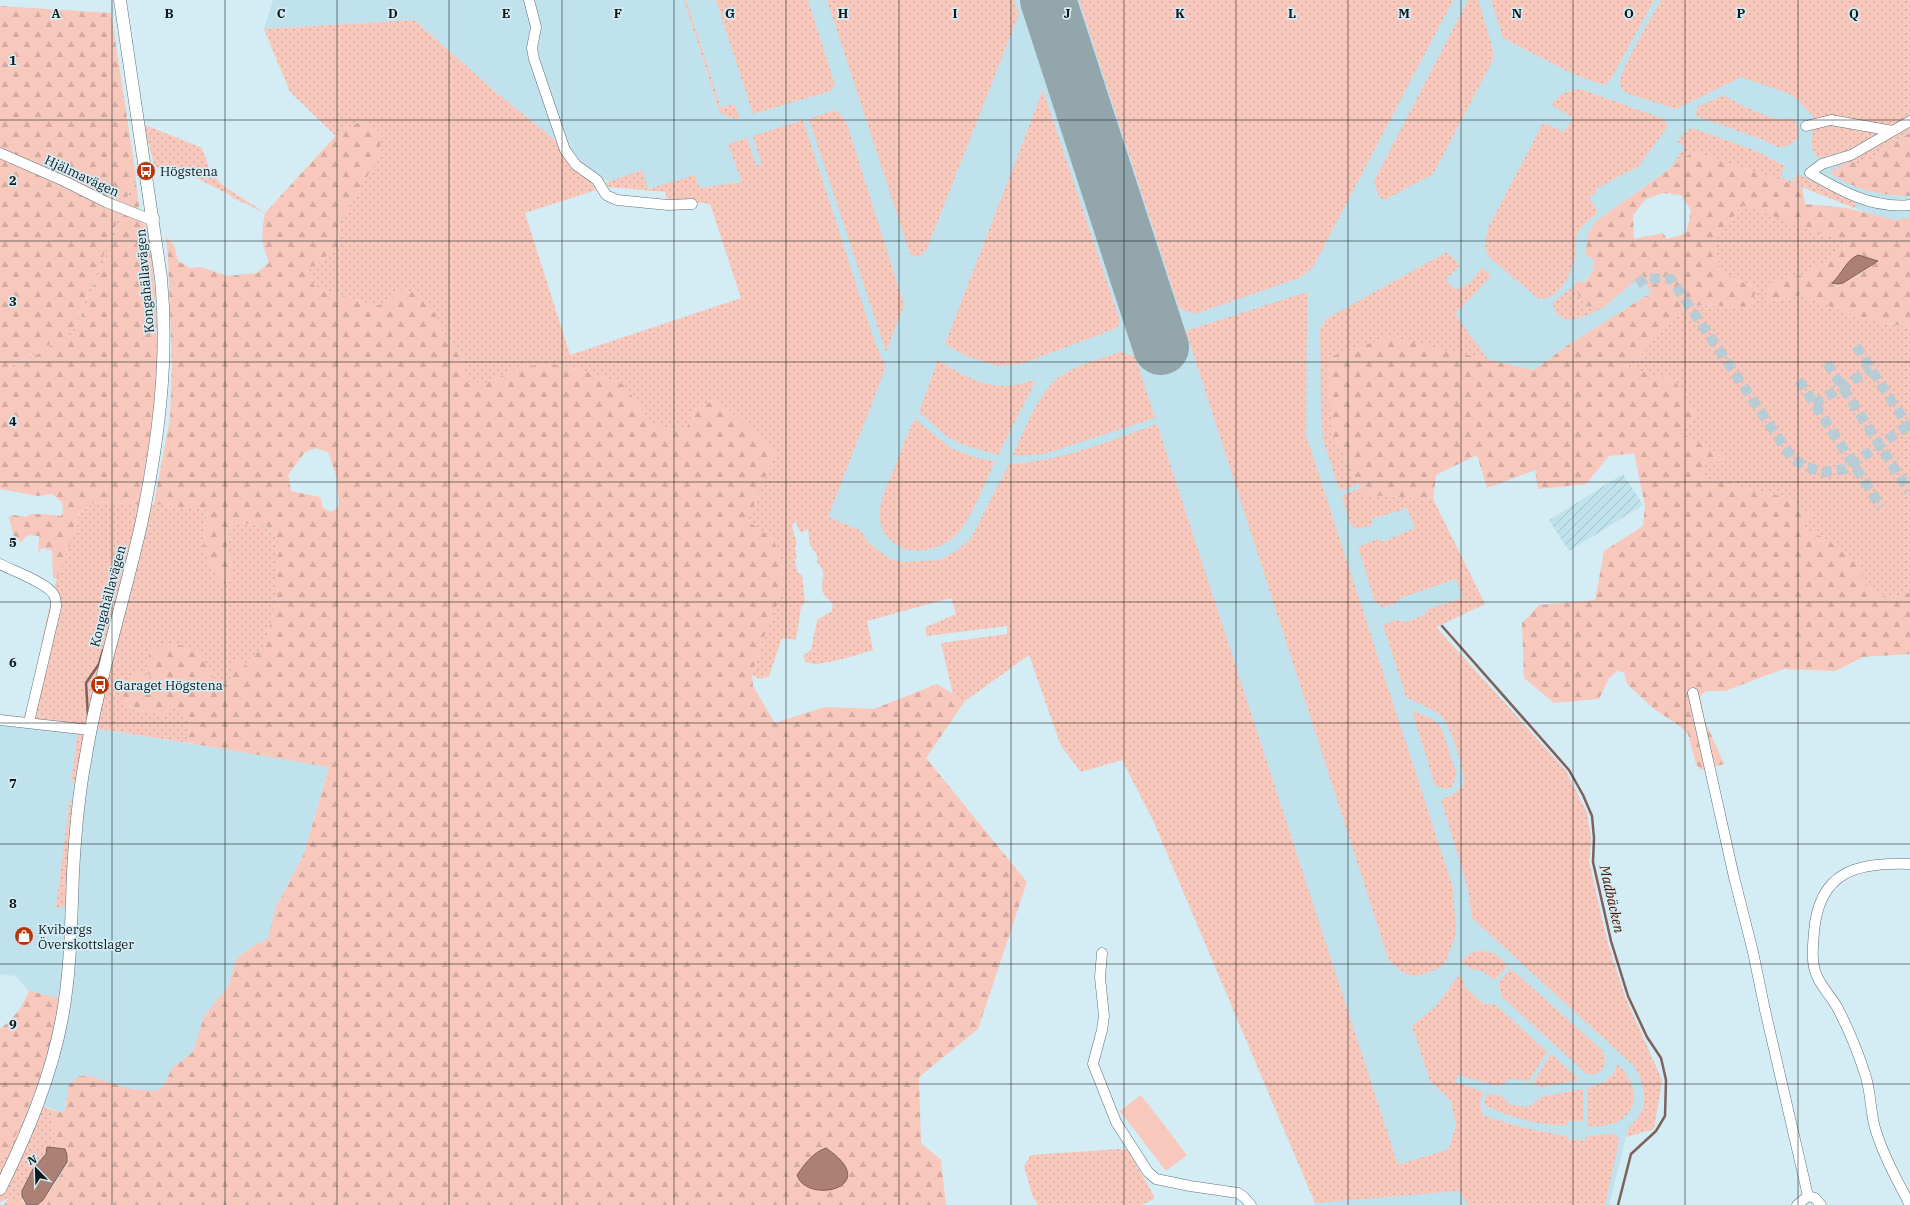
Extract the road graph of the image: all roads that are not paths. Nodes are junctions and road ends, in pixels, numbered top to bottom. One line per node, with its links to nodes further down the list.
1 (120, 0): 9 (street, Kongahällavägen)
2 (529, 0): 7 (street)
3 (1910, 121): 5 (street)
4 (1806, 126): 5 (street)
5 (1893, 131): 8 (street)
6 (0, 153): 9 (street, Hjälmavägen)
7 (692, 204)
8 (1910, 206)
9 (154, 218): 14 (street, Kongahällavägen)
10 (0, 564): 13 (street)
11 (1693, 693): 18 (street)
12 (0, 720): 13 (street)
13 (29, 722): 14 (street)
14 (90, 730): 17 (street, Kongahällavägen)
15 (1910, 864): 22 (street)
16 (1102, 953): 19 (street)
17 (0, 1189)
18 (1808, 1196): 20 (street); 21 (street)
19 (1251, 1205)
20 (1797, 1205)
21 (1821, 1205)
22 (1910, 1205)

